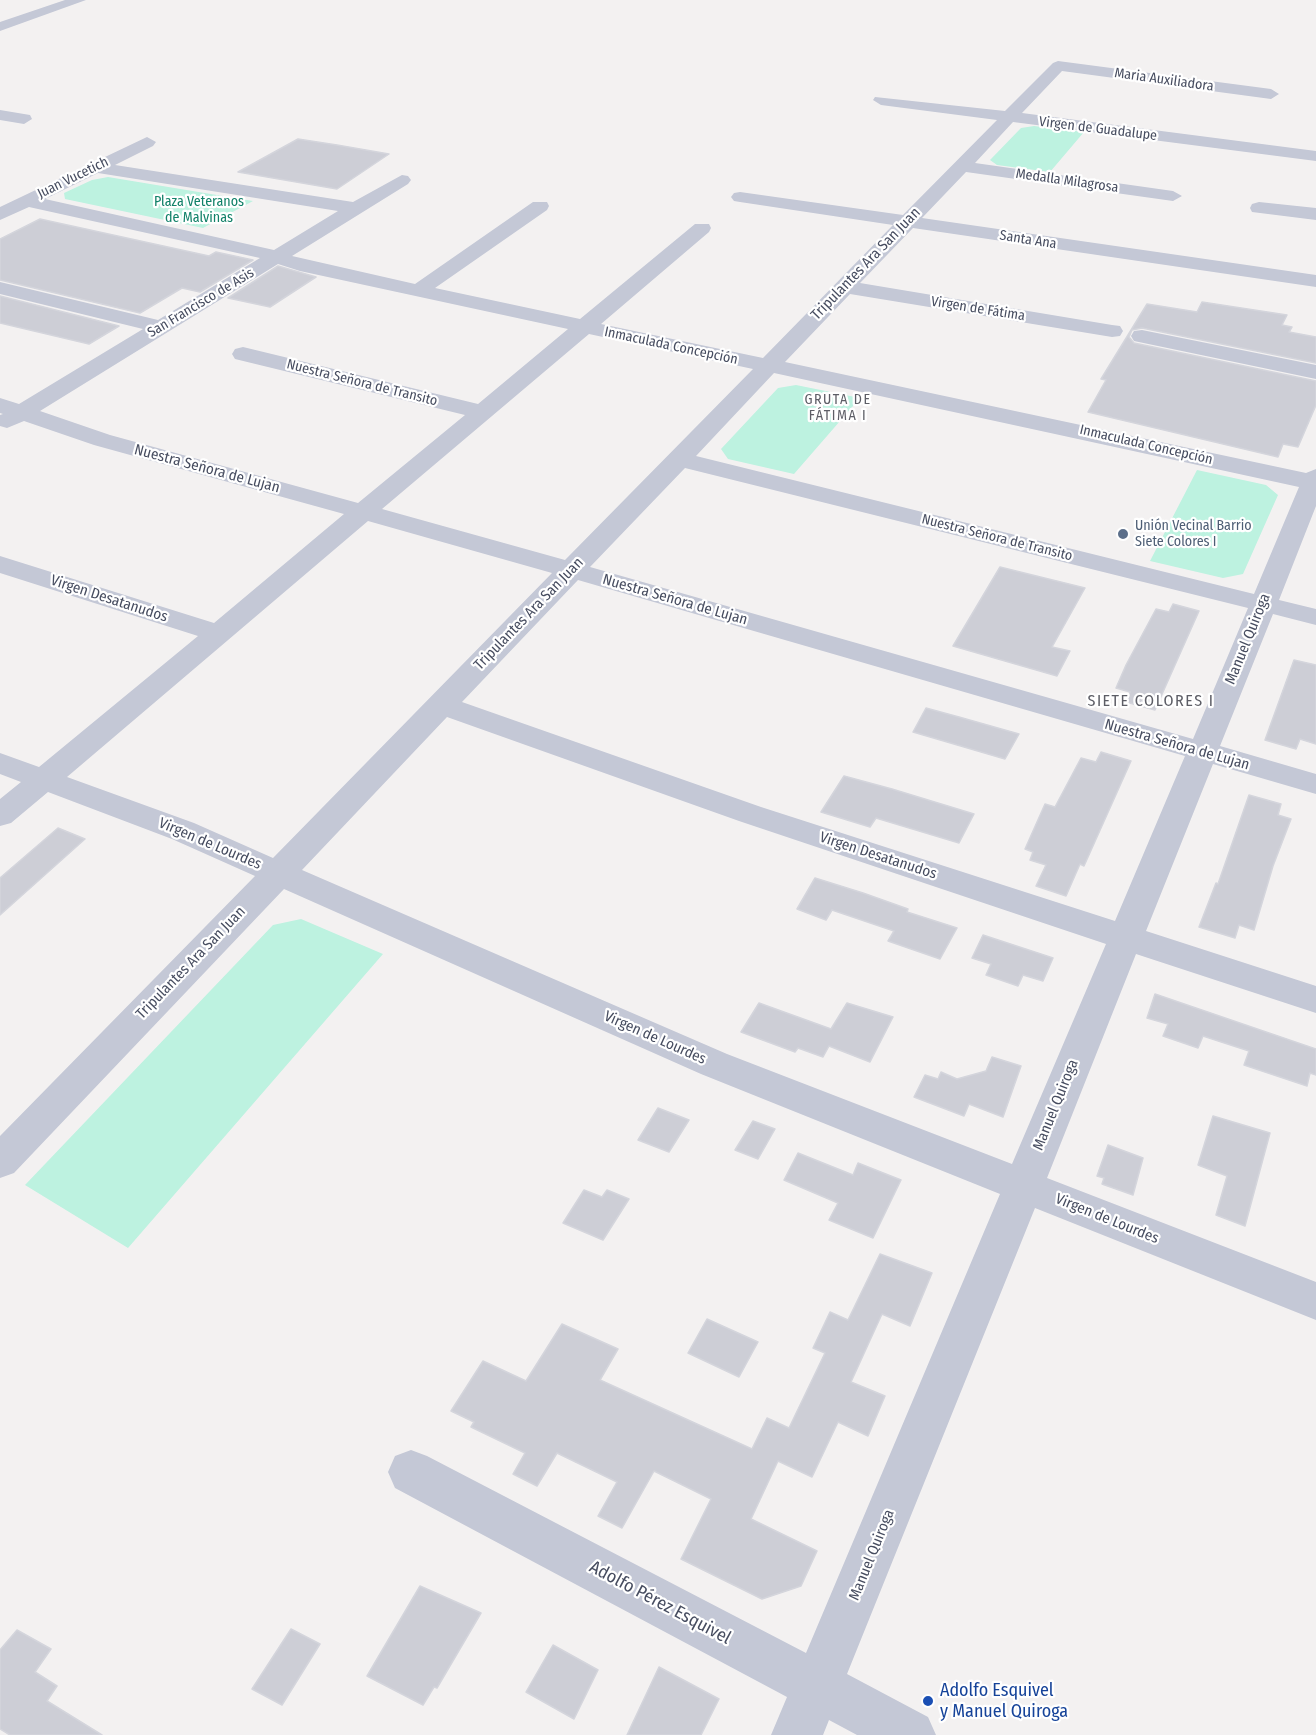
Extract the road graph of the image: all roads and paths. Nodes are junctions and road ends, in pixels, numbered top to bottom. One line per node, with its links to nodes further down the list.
1 (79, 0): 3 (street)
2 (23, 4): 3 (street)
3 (59, 7): 4 (street)
4 (0, 27)
5 (1058, 66): 6 (street, Maria Auxiliadora); 9 (street, Tripulantes Ara San Juan)
6 (1271, 94)
7 (881, 100): 9 (street, Virgen de Guadalupe)
8 (0, 115): 10 (street)
9 (1008, 117): 12 (street, Virgen de Guadalupe); 13 (street, Tripulantes Ara San Juan)
10 (24, 119)
11 (147, 142): 14 (street, Juan Vucetich)
12 (1316, 156)
13 (961, 166): 16 (street, Medalla Milagrosa); 24 (street, Tripulantes Ara San Juan)
14 (96, 167): 18 (street, Juan Vucetich); 21 (street)
15 (402, 180): 21 (street, San Francisco de Asis)
16 (1173, 196)
17 (740, 197): 24 (street, Santa Ana)
18 (27, 201): 22 (street, Juan Vucetich); 26 (street, Inmaculada Concepción)
19 (540, 206): 30 (street)
20 (1259, 207): 23 (street)
21 (356, 208): 26 (street, San Francisco de Asis)
22 (0, 214)
23 (1316, 214)
24 (907, 222): 27 (street, Santa Ana); 28 (street, Tripulantes Ara San Juan)
25 (702, 228): 32 (street)
26 (276, 257): 30 (street, Inmaculada Concepción); 31 (street, San Francisco de Asis)
27 (1316, 281)
28 (844, 287): 33 (street, Virgen de Fátima); 36 (street, Tripulantes Ara San Juan)
29 (0, 288): 31 (street)
30 (418, 291): 32 (street, Inmaculada Concepción)
31 (162, 327): 38 (street, San Francisco de Asis)
32 (584, 327): 36 (street, Inmaculada Concepción); 39 (street)
33 (1113, 331)
34 (1142, 336): 37 (street)
35 (243, 354): 39 (street, Nuestra Señora de Transito)
36 (768, 366): 41 (street, Tripulantes Ara San Juan); 42 (street, Inmaculada Concepción)
37 (1316, 372)
38 (10, 409): 40 (street, San Francisco de Asis); 43 (street, Nuestra Señora de Lujan)
39 (482, 412): 43 (street)
40 (0, 426)
41 (678, 459): 45 (street, Tripulantes Ara San Juan); 46 (street, Nuestra Señora de Transito)
42 (1315, 480): 46 (street, Manuel Quiroga)
43 (363, 512): 45 (street, Nuestra Señora de Lujan); 48 (street)
44 (0, 564): 48 (street, Virgen Desatanudos)
45 (571, 570): 49 (street, Tripulantes Ara San Juan); 50 (street, Nuestra Señora de Lujan)
46 (1263, 604): 47 (street, Nuestra Señora de Transito); 50 (street, Manuel Quiroga)
47 (1316, 617)
48 (218, 633): 52 (street)
49 (441, 705): 55 (street, Tripulantes Ara San Juan); 56 (street, Virgen Desatanudos)
50 (1202, 752): 53 (street, Nuestra Señora de Lujan); 56 (street, Manuel Quiroga)
51 (0, 763): 52 (street, Virgen de Lourdes)
52 (44, 779): 54 (street); 55 (street, Virgen de Lourdes)
53 (1316, 784)
54 (0, 816)
55 (279, 873): 58 (street, Tripulantes Ara San Juan); 59 (street, Virgen de Lourdes)
56 (1126, 937): 57 (street, Virgen Desatanudos); 59 (street, Manuel Quiroga)
57 (1316, 1000)
58 (0, 1162)
59 (1023, 1186): 60 (street, Virgen de Lourdes); 62 (street, Manuel Quiroga)
60 (1316, 1301)
61 (411, 1472): 62 (street, Adolfo Pérez Esquivel)
62 (817, 1686): 63 (street, Manuel Quiroga); 64 (street, Adolfo Pérez Esquivel)
63 (797, 1735)
64 (909, 1735)

